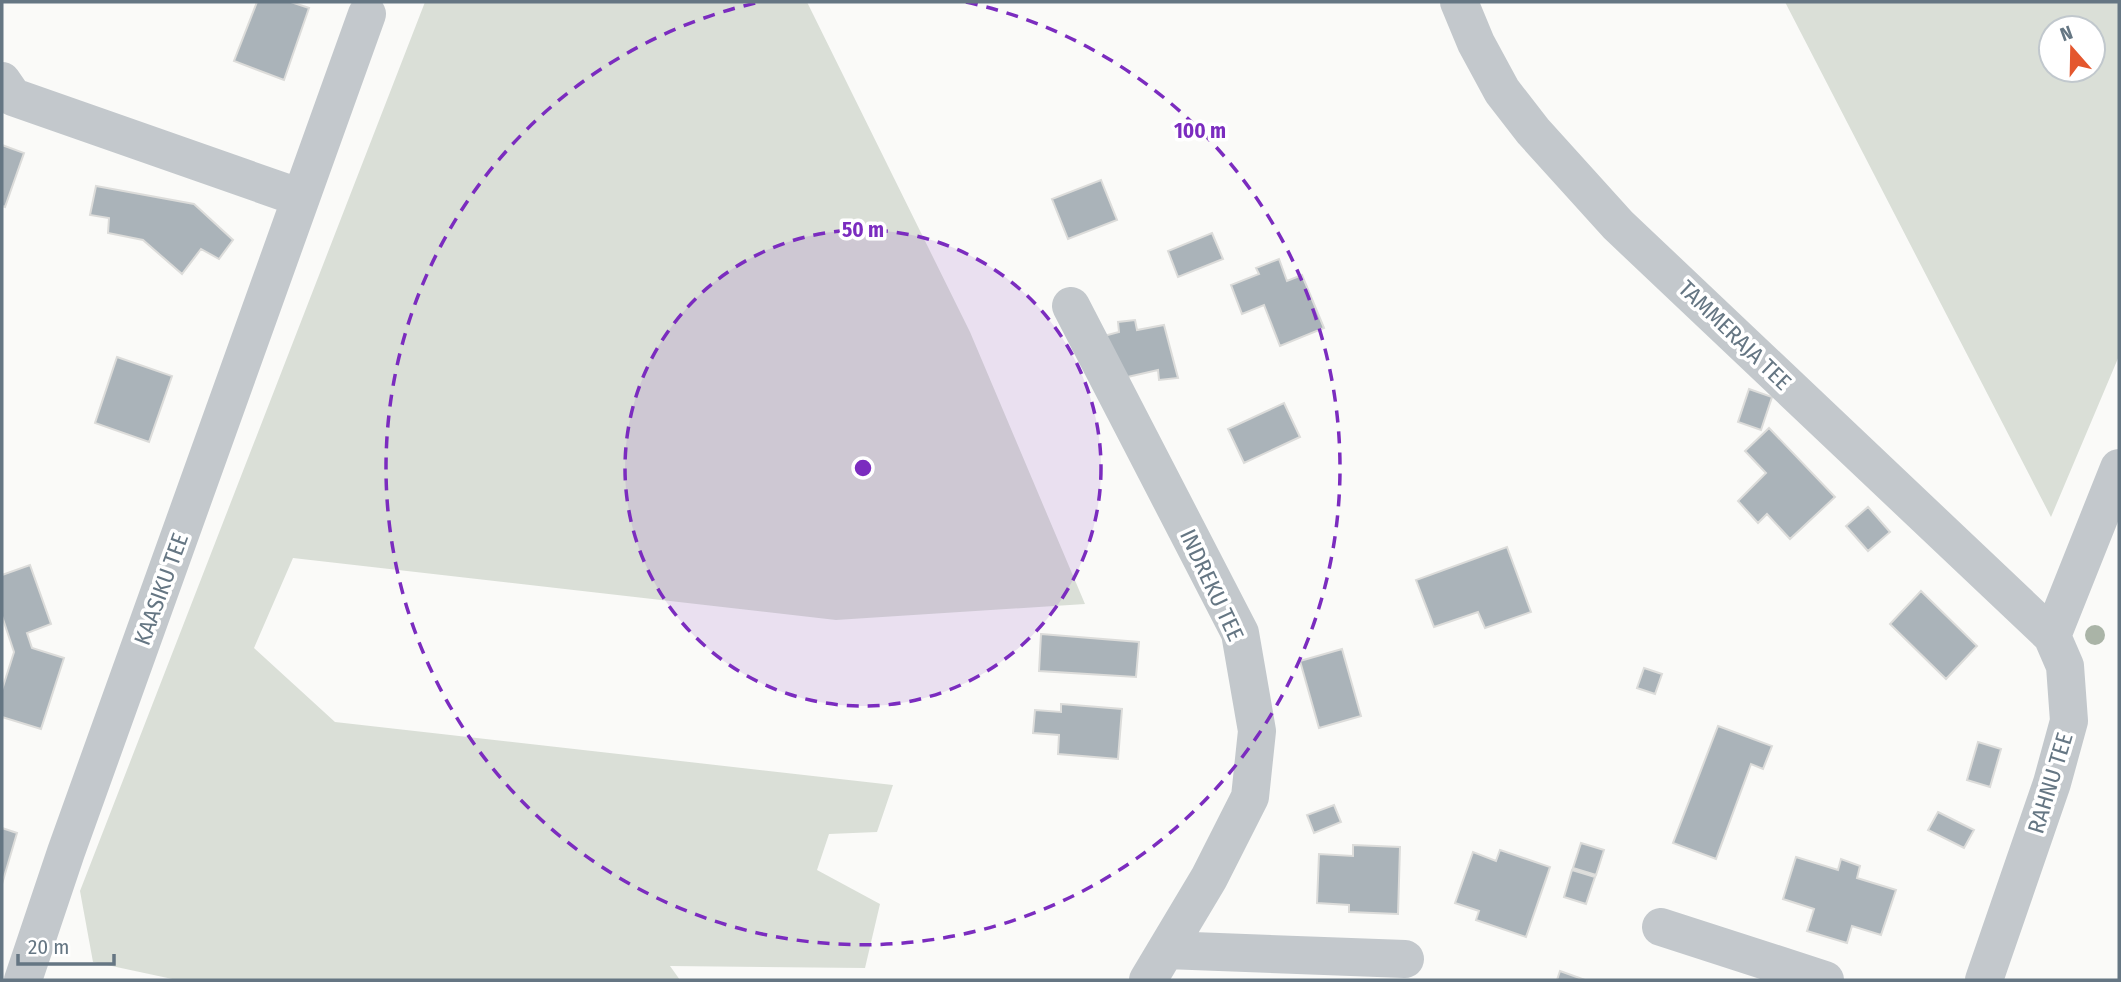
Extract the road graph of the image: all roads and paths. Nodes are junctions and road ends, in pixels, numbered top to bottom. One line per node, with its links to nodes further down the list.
1 (1460, 2): 7 (street, TAMMERAJA TEE)
2 (367, 14): 4 (street, KAASIKU TEE)
3 (2, 81): 4 (street)
4 (301, 198): 11 (street, KAASIKU TEE)
5 (1071, 306): 10 (street, INDREKU TEE)
6 (2119, 468): 7 (street)
7 (2052, 636): 13 (street, RAHNU TEE)
8 (1661, 927): 12 (street)
9 (1405, 959): 10 (street, INDREKU TEE)
10 (1157, 965)
11 (23, 980)
12 (1825, 980)
13 (1984, 980)

